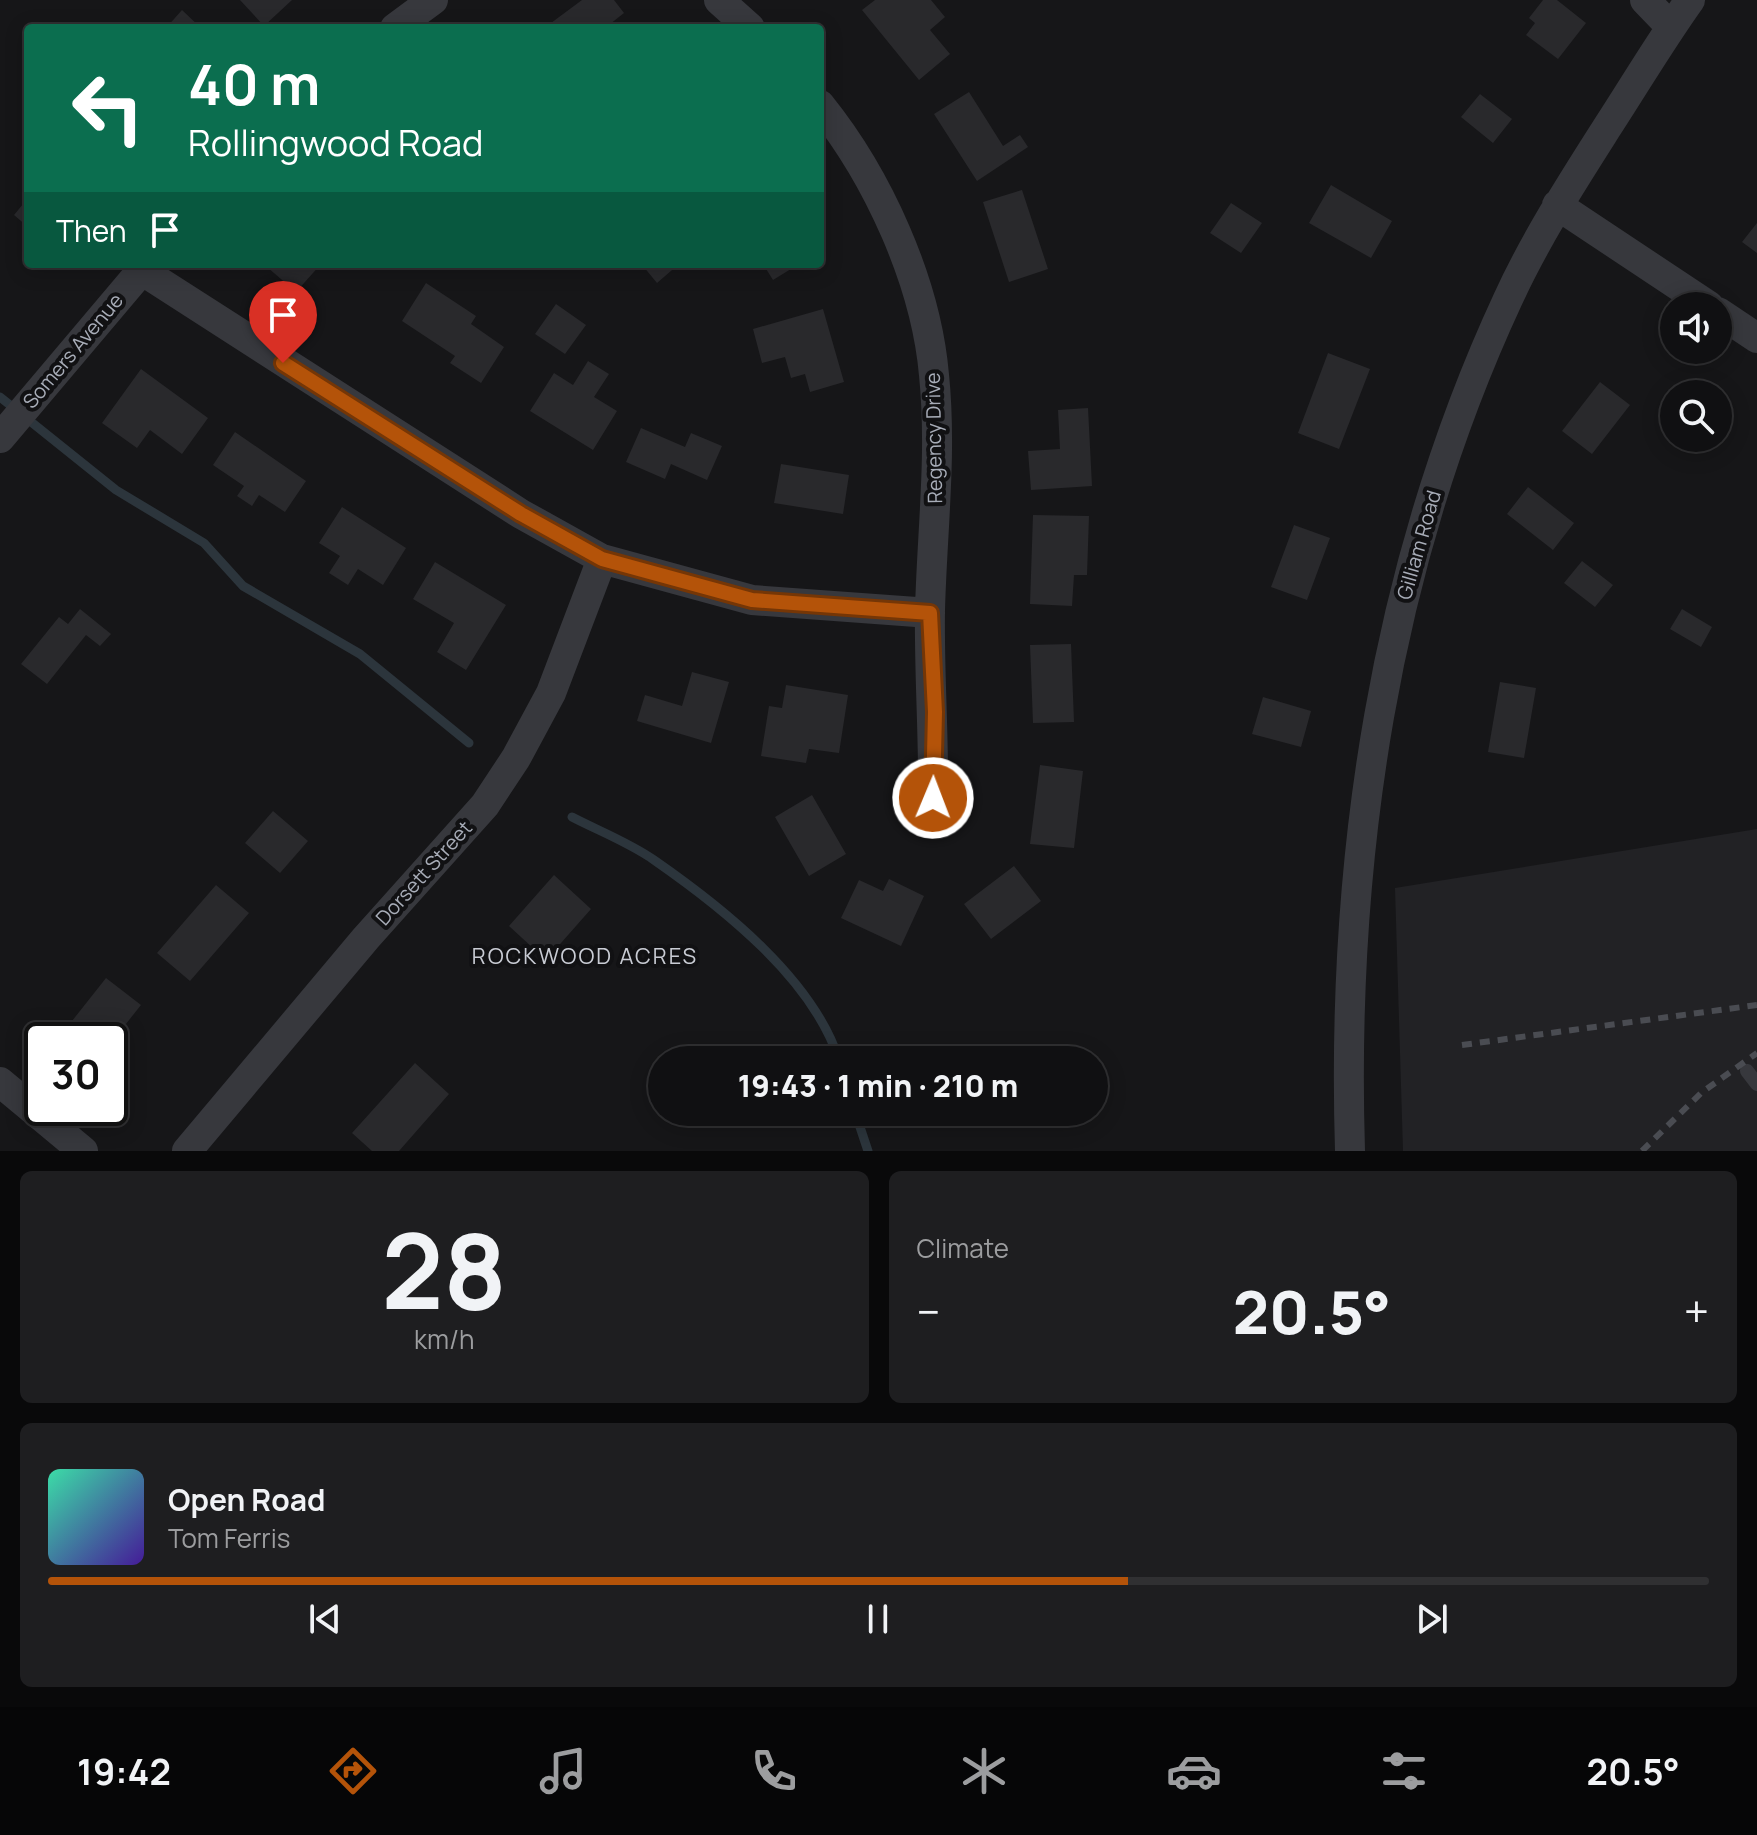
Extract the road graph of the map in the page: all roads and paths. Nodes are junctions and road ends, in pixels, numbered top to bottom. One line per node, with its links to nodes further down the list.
1 (433, 0): 5 (street)
2 (719, 0): 6 (street)
3 (1645, 0): 7 (street)
4 (1690, 0): 7 (street, Gilliam Road)
5 (400, 24)
6 (746, 24)
7 (1671, 27): 9 (street, Gilliam Road)
8 (824, 111): 17 (street, Regency Drive)
9 (1557, 205): 12 (street); 24 (street, Gilliam Road)
10 (143, 268): 15 (street, Somers Avenue)
11 (146, 268): 16 (street)
12 (1688, 292)
13 (1732, 321): 14 (street)
14 (1757, 338)
15 (0, 438)
16 (602, 559): 17 (street); 23 (street, Dorsett Street)
17 (930, 613): 18 (street, Regency Drive)
18 (933, 798)
19 (1747, 1071): 21 (lane)
20 (0, 1082): 22 (street)
21 (1757, 1084)
22 (83, 1151)
23 (187, 1151)
24 (1350, 1151)

